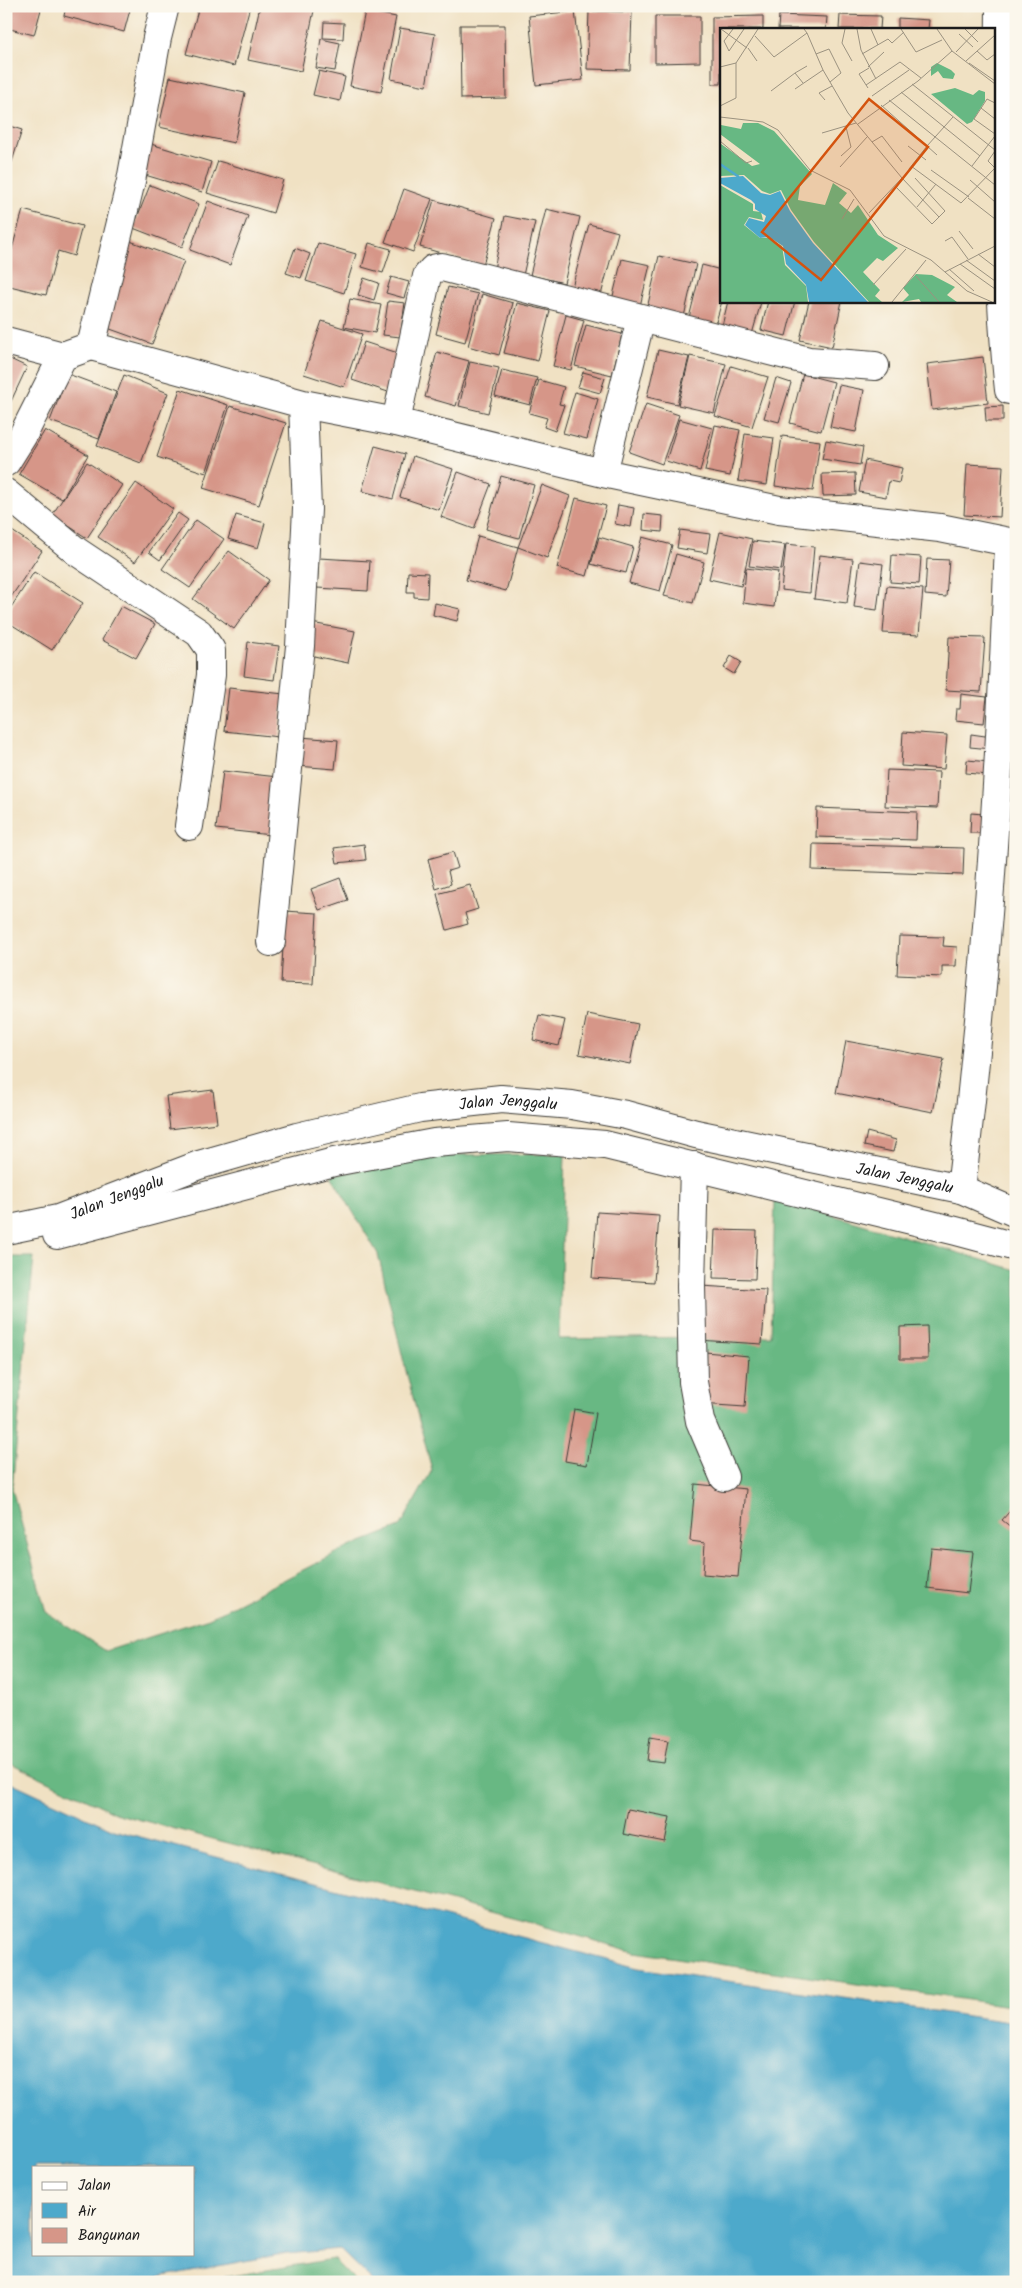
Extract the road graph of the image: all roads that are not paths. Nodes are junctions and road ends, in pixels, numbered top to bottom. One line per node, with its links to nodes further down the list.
1 (166, 6): 7 (street)
2 (1000, 6): 3 (street)
3 (1003, 158): 5 (street)
4 (641, 318): 9 (street); 12 (street); 14 (street)
5 (1009, 339): 10 (street)
6 (6, 341): 8 (street)
7 (91, 346): 8 (street); 11 (street)
8 (63, 356): 13 (street)
9 (875, 366)
10 (1009, 390)
11 (303, 404): 12 (street); 19 (street)
12 (396, 422): 14 (street)
13 (6, 462)
14 (603, 473): 16 (street)
15 (6, 493): 18 (street)
16 (1012, 543): 17 (street)
17 (1010, 678): 21 (street)
18 (189, 826)
19 (271, 942)
20 (694, 1166): 24 (street, Jalan Jenggalu); 25 (street, Jalan Jenggalu); 26 (street)
21 (960, 1189): 22 (street, Jalan Jenggalu); 23 (street, Jalan Jenggalu)
22 (1016, 1213)
23 (6, 1230)
24 (6, 1245)
25 (1016, 1247)
26 (724, 1476)

